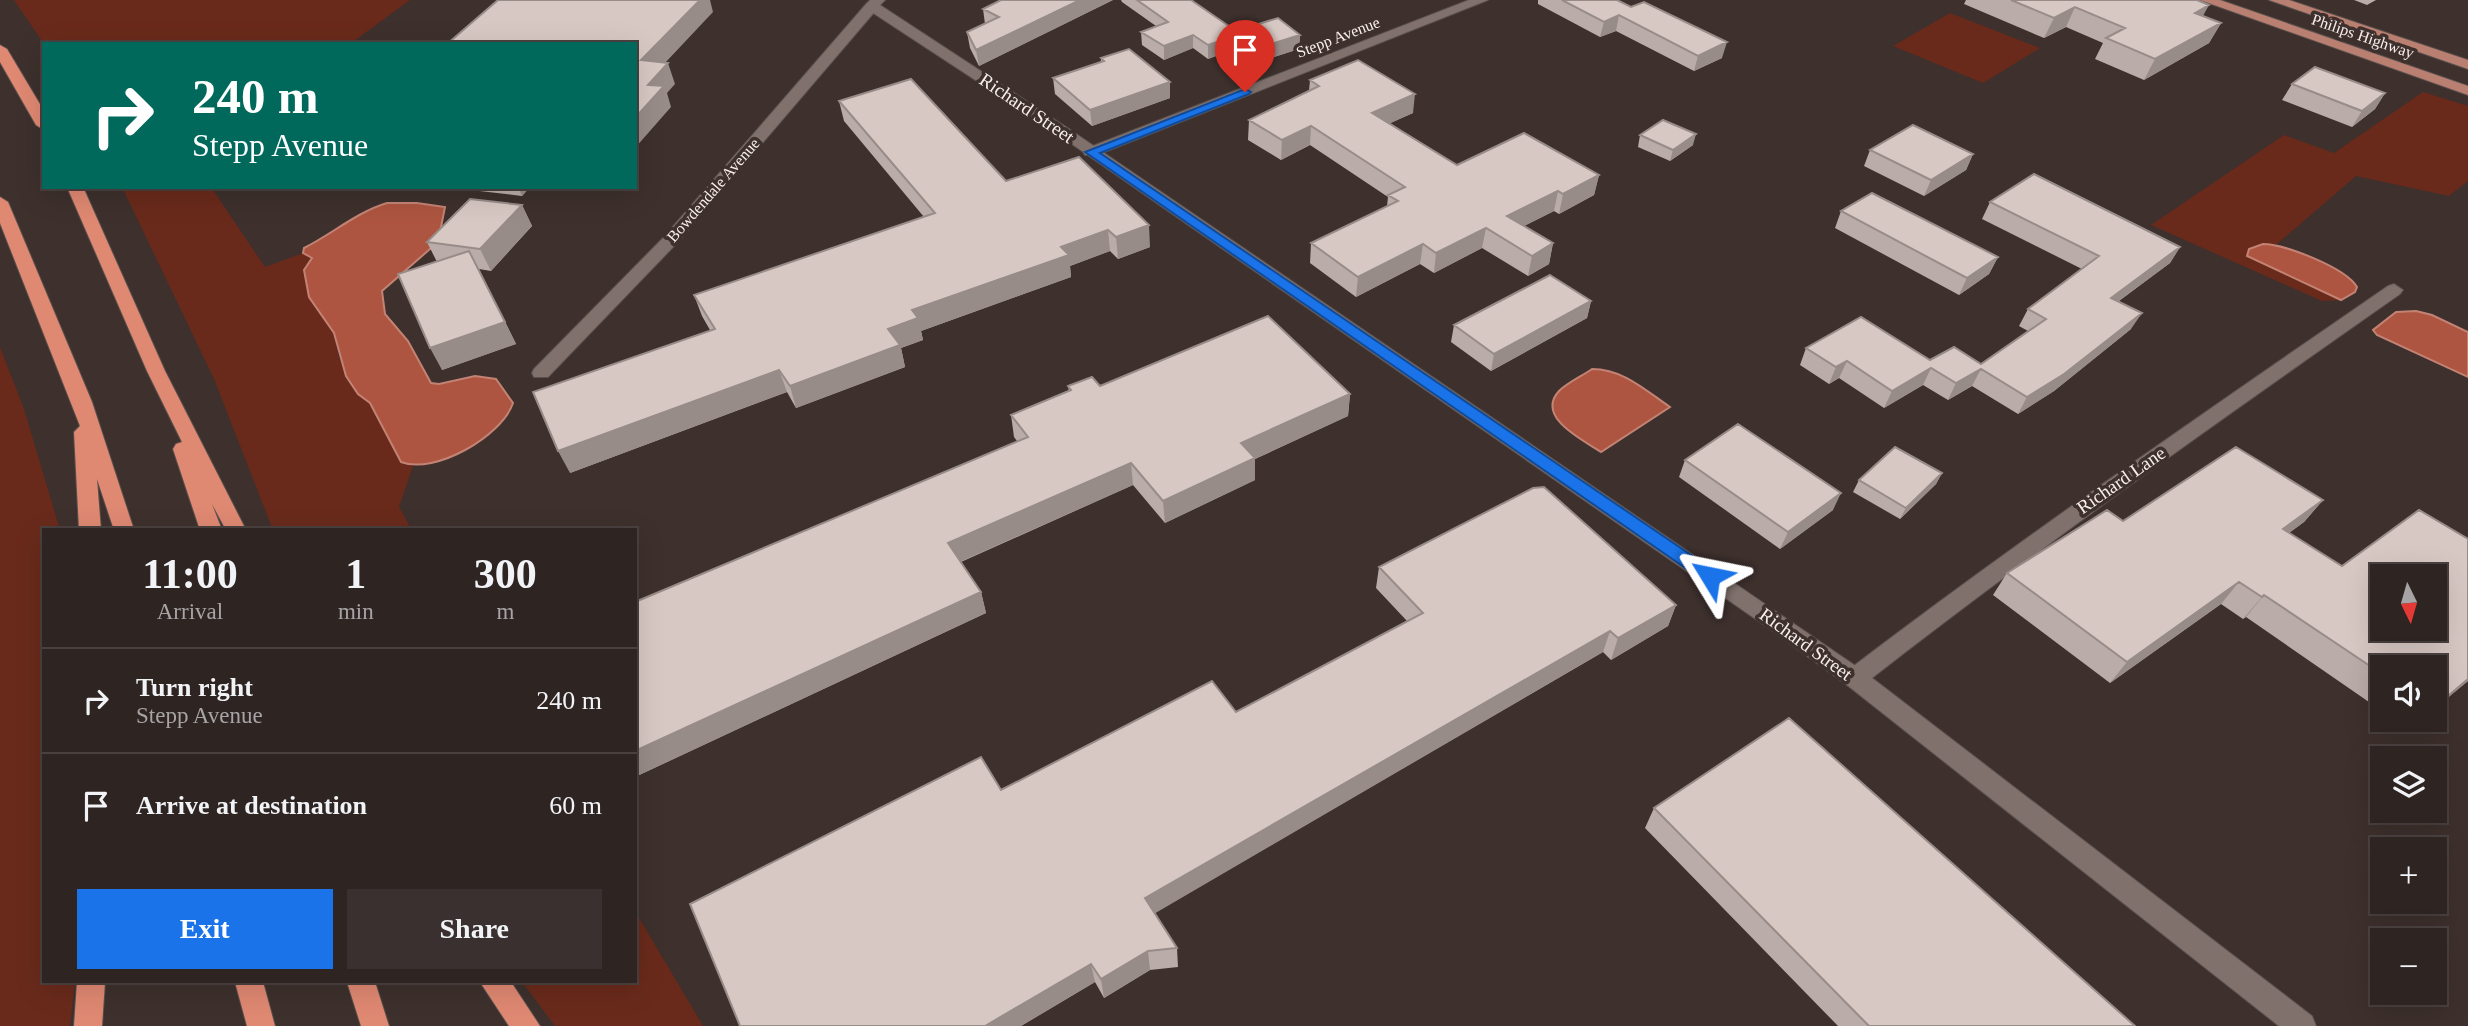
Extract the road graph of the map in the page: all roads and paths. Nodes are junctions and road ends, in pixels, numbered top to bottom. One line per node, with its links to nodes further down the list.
1 (1481, 0): 12 (street, Stepp Avenue)
2 (2207, 0): 5 (main road, Philips Highway)
3 (2273, 0): 5 (main road); 6 (main road, Philips Highway)
4 (875, 3): 12 (street, Richard Street); 17 (street, Bowdendale Avenue)
5 (2253, 16): 8 (main road, Philips Highway)
6 (2386, 38): 8 (main road); 9 (main road, Philips Highway)
7 (0, 48): 11 (highway)
8 (2366, 56): 10 (main road, Philips Highway)
9 (2468, 65)
10 (2468, 91)
11 (42, 122)
12 (1091, 152): 23 (street, Richard Street)
13 (76, 189): 16 (highway)
14 (0, 202): 18 (highway)
15 (2394, 290): 23 (street, Richard Lane)
16 (156, 371): 21 (highway); 22 (highway)
17 (541, 373)
18 (82, 402): 19 (highway); 20 (highway)
19 (90, 528)
20 (123, 528)
21 (210, 528)
22 (235, 528)
23 (1855, 678): 32 (street, Richard Street)
24 (91, 983): 28 (highway)
25 (249, 983): 29 (highway)
26 (360, 983): 30 (highway)
27 (495, 983): 31 (highway)
28 (88, 1026)
29 (261, 1026)
30 (375, 1026)
31 (526, 1026)
32 (2302, 1026)

